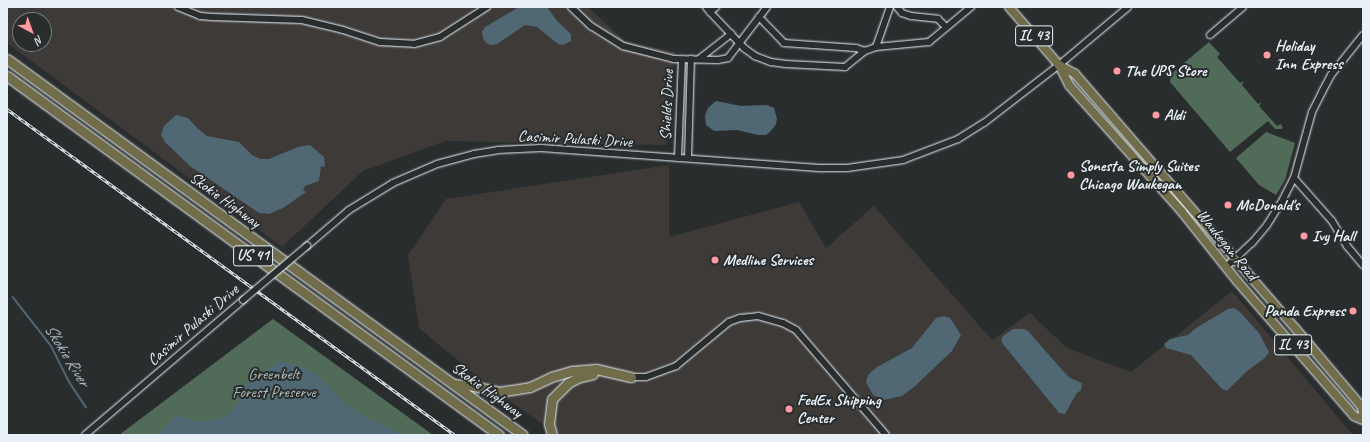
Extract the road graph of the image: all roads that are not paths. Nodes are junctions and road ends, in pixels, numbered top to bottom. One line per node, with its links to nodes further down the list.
1 (178, 7): 2 (street)
2 (487, 7)
3 (571, 7): 25 (street, Shields Drive)
4 (706, 7): 13 (street)
5 (716, 7): 13 (street)
6 (767, 7): 14 (street)
7 (890, 7): 20 (street)
8 (897, 7): 15 (street)
9 (971, 7): 15 (street)
10 (1009, 7): 26 (main road, Waukegan Road / IL 43)
11 (1128, 7): 26 (street, Casimir Pulaski Drive)
12 (1243, 7): 17 (street)
13 (710, 12): 16 (street)
14 (759, 17): 19 (street); 21 (street)
15 (946, 27): 20 (street)
16 (731, 34): 19 (street); 24 (street)
17 (1210, 35)
18 (1363, 35): 30 (street)
19 (739, 42): 21 (street); 24 (street)
20 (876, 47): 21 (street)
21 (865, 51)
22 (7, 59): 35 (highway, Skokie Highway / US 41)
23 (691, 59): 24 (street); 25 (street); 29 (street, Shields Drive)
24 (699, 59)
25 (682, 60): 28 (street, Shields Drive)
26 (1059, 65): 29 (street, Casimir Pulaski Drive); 31 (main road, Waukegan Road / IL 43); 33 (main road, Waukegan Road / IL 43)
27 (7, 76): 39 (highway, Skokie Highway / US 41)
28 (678, 158): 29 (street, Casimir Pulaski Drive); 38 (street, Casimir Pulaski Drive, bridge)
29 (688, 158)
30 (1294, 178): 31 (street); 32 (street)
31 (1235, 259): 33 (street); 36 (main road, Waukegan Road / IL 43)
32 (1363, 265)
33 (1227, 266): 37 (main road, Waukegan Road / IL 43)
34 (631, 377): 35 (highway); 41 (highway); 42 (street)
35 (453, 384): 40 (highway, Skokie Highway / US 41)
36 (1363, 414)
37 (1363, 420)
38 (85, 435)
39 (499, 435)
40 (523, 435)
41 (552, 435)
42 (886, 435)

